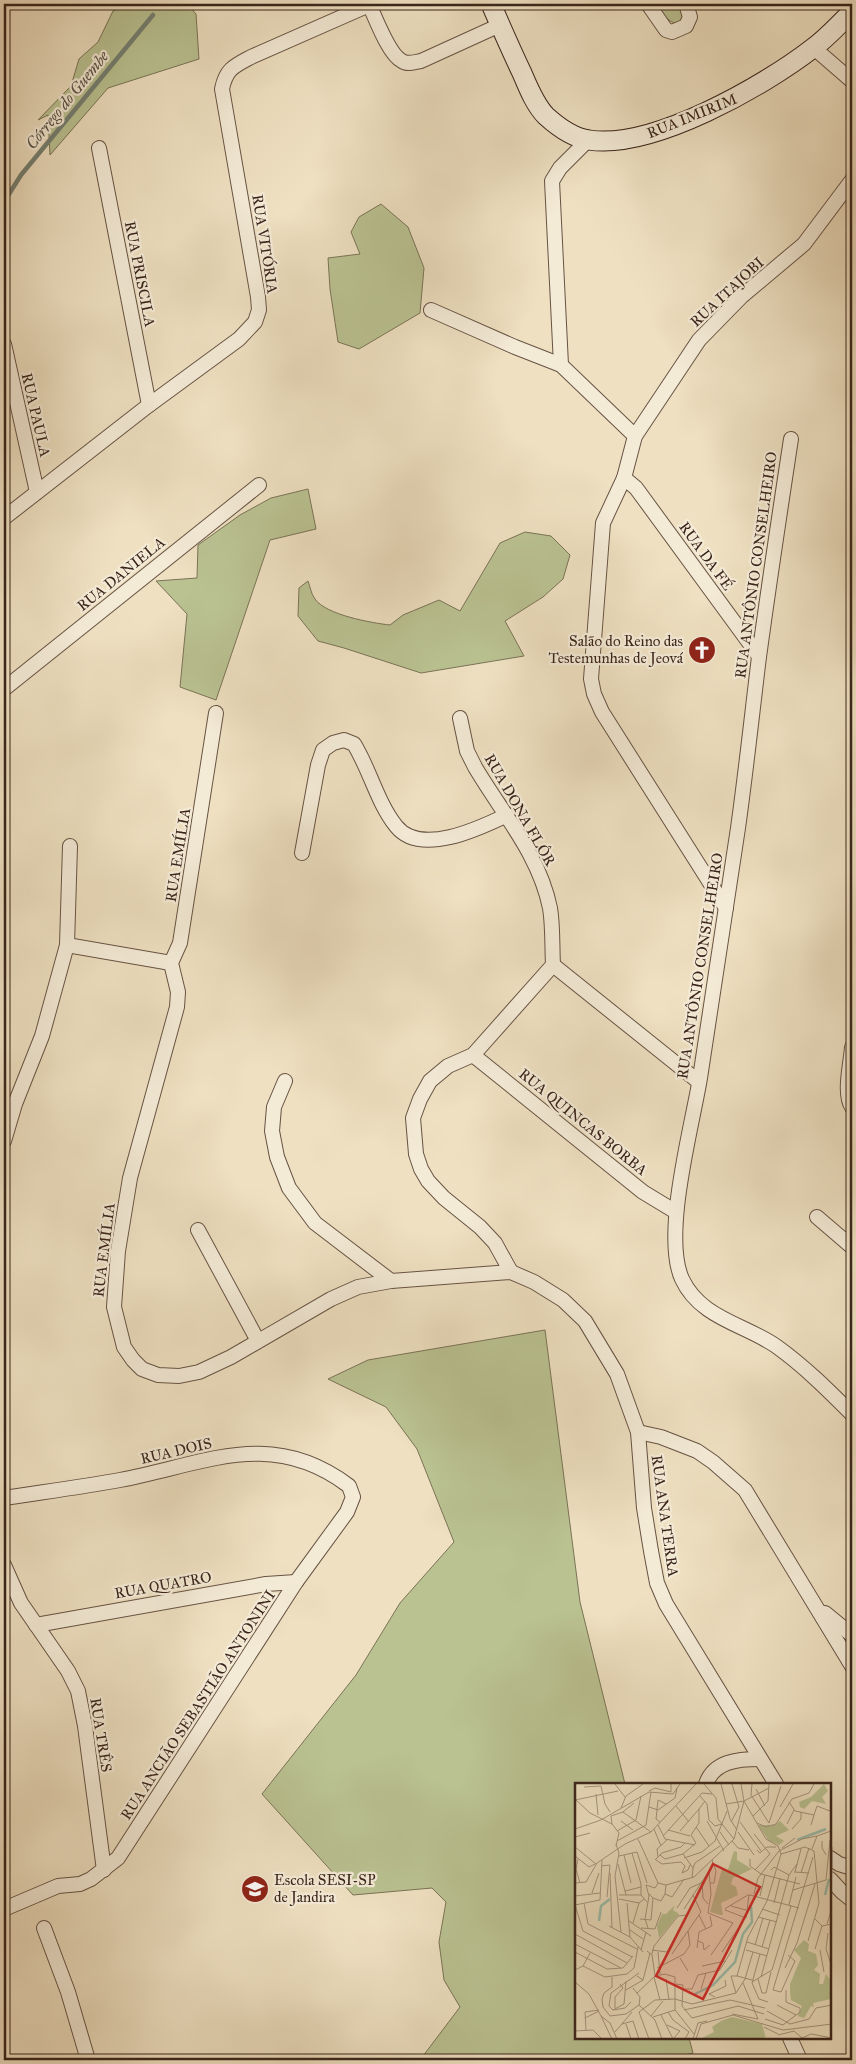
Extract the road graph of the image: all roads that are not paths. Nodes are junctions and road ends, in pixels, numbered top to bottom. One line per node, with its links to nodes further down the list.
1 (369, 4): 6 (street); 15 (street, RUA VITÓRIA)
2 (491, 4): 6 (street, RUA IMIRIM)
3 (648, 4): 4 (street)
4 (686, 4)
5 (852, 12): 7 (street, RUA IMIRIM)
6 (500, 25): 9 (street, RUA IMIRIM)
7 (814, 48): 8 (street); 9 (street, RUA IMIRIM)
8 (852, 81)
9 (588, 140): 14 (street)
10 (99, 148): 15 (street, RUA PRISCILA)
11 (852, 180): 16 (street, RUA ITAJOBI)
12 (431, 310): 14 (street)
13 (4, 344): 20 (street, RUA PAULA)
14 (561, 365): 16 (street)
15 (149, 405): 20 (street, RUA VITÓRIA)
16 (635, 436): 18 (street, RUA ITAJOBI)
17 (791, 439): 22 (street, RUA ANTÔNIO CONSELHEIRO)
18 (624, 478): 22 (street, RUA DA FÉ); 29 (street, RUA ITAJOBI)
19 (259, 485): 23 (street, RUA DANIELA)
20 (38, 492): 21 (street, RUA VITÓRIA)
21 (4, 518)
22 (760, 656): 29 (street, RUA ANTÔNIO CONSELHEIRO)
23 (4, 689)
24 (216, 713): 31 (street, RUA EMÍLIA)
25 (460, 718): 26 (street, RUA DONA FLÔR)
26 (506, 815): 28 (street); 32 (street, RUA DONA FLÔR)
27 (70, 846): 30 (street)
28 (302, 853)
29 (726, 908): 36 (street, RUA ANTÔNIO CONSELHEIRO)
30 (67, 945): 31 (street); 38 (street)
31 (171, 963): 45 (street, RUA EMÍLIA)
32 (553, 965): 34 (street); 36 (street)
33 (852, 1047): 37 (street)
34 (473, 1055): 39 (street, RUA QUINCAS BORBA); 43 (street)
35 (285, 1081): 44 (street)
36 (699, 1082): 39 (street, RUA ANTÔNIO CONSELHEIRO)
37 (852, 1108)
38 (4, 1141)
39 (676, 1212): 46 (street, RUA ANTÔNIO CONSELHEIRO)
40 (817, 1217): 42 (street)
41 (198, 1230): 45 (street)
42 (852, 1247)
43 (512, 1272): 44 (street, RUA EMÍLIA); 47 (street, RUA EMÍLIA)
44 (391, 1280): 45 (street, RUA EMÍLIA)
45 (258, 1340)
46 (852, 1414)
47 (638, 1432): 52 (street); 56 (street, RUA ANA TERRA)
48 (349, 1486): 49 (street, RUA DOIS); 51 (street, RUA ANCIÃO SEBASTIÃO ANTONINI)
49 (4, 1498)
50 (4, 1565): 53 (street, RUA TRÊS)
51 (296, 1582): 53 (street, RUA QUATRO); 61 (street, RUA ANCIÃO SEBASTIÃO ANTONINI)
52 (801, 1584): 54 (street); 55 (street)
53 (36, 1625): 61 (street, RUA TRÊS)
54 (852, 1635)
55 (852, 1666)
56 (760, 1759): 57 (street); 58 (street, RUA ANA TERRA)
57 (706, 1783)
58 (775, 1783)
59 (831, 1859): 60 (street)
60 (852, 1868)
61 (104, 1870): 64 (street, RUA ANCIÃO SEBASTIÃO ANTONINI)
62 (831, 1880): 63 (street)
63 (852, 1900)
64 (4, 1909)
65 (44, 1928): 67 (street)
66 (790, 2039): 68 (street)
67 (88, 2060)
68 (800, 2060)

